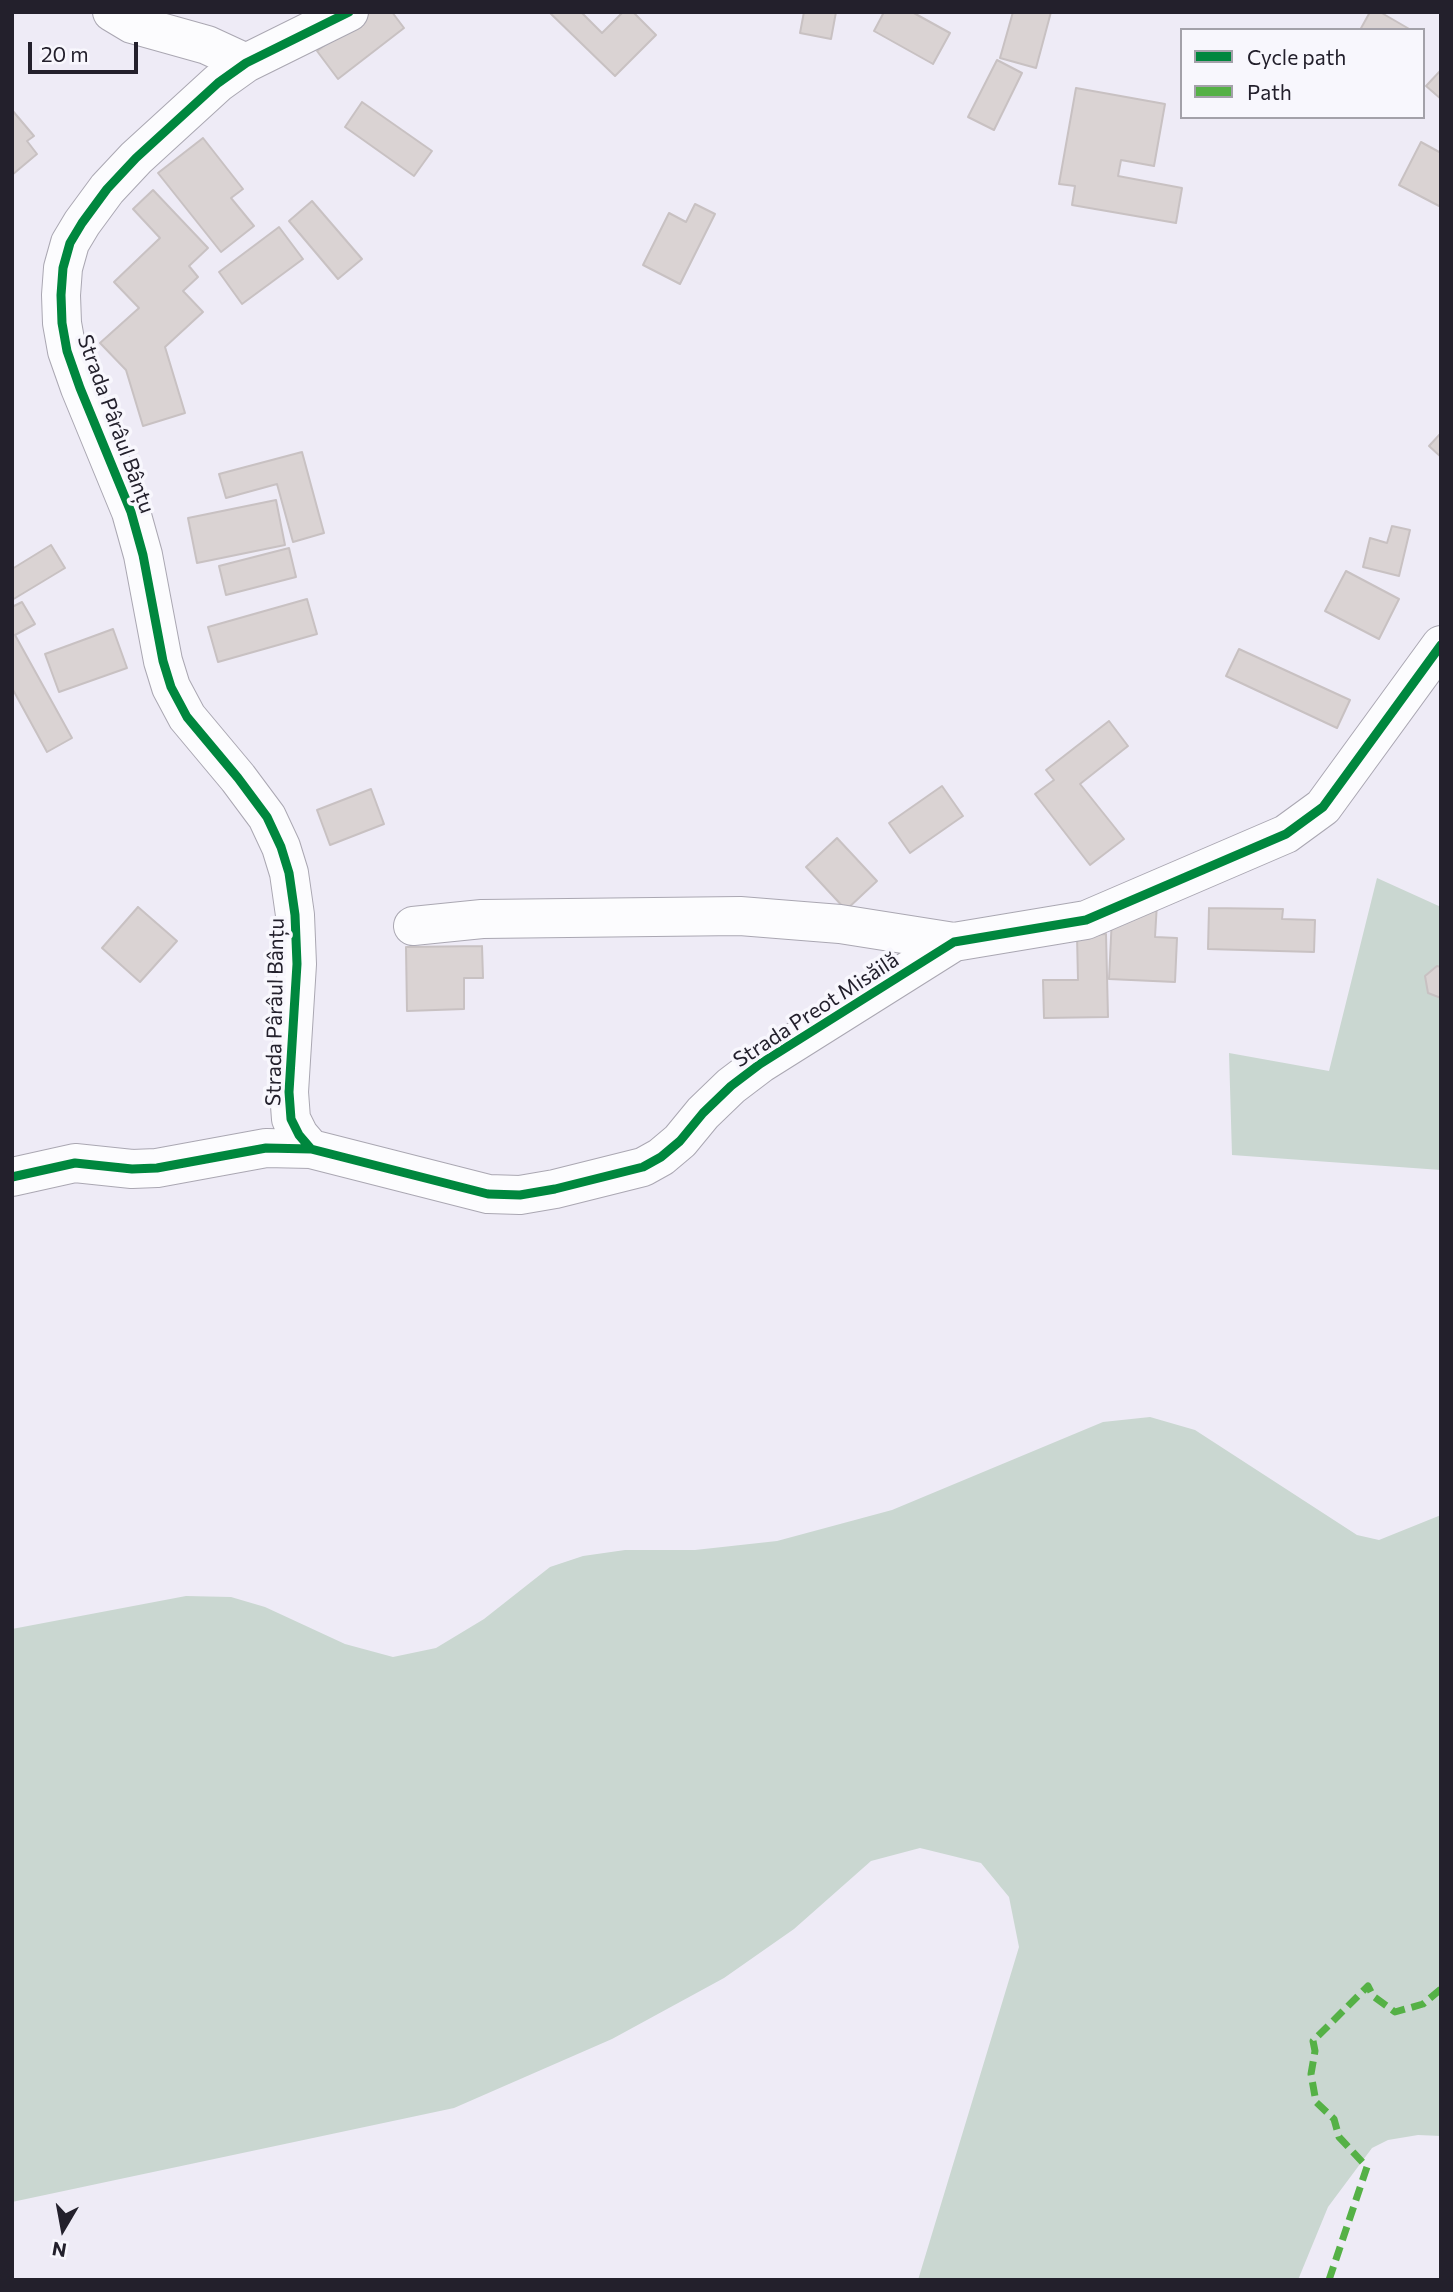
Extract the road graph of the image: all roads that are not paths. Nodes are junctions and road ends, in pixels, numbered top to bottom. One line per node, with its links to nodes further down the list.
1 (112, 12): 3 (street)
2 (349, 12): 3 (street, Strada Pârâul Bânțu)
3 (246, 63): 7 (street, Strada Pârâul Bânțu)
4 (1441, 645): 6 (street, Strada Preot Misăilă)
5 (413, 926): 6 (street)
6 (954, 942): 7 (street, Strada Preot Misăilă)
7 (311, 1149): 8 (street, Strada Preot Misăilă)
8 (12, 1177)

